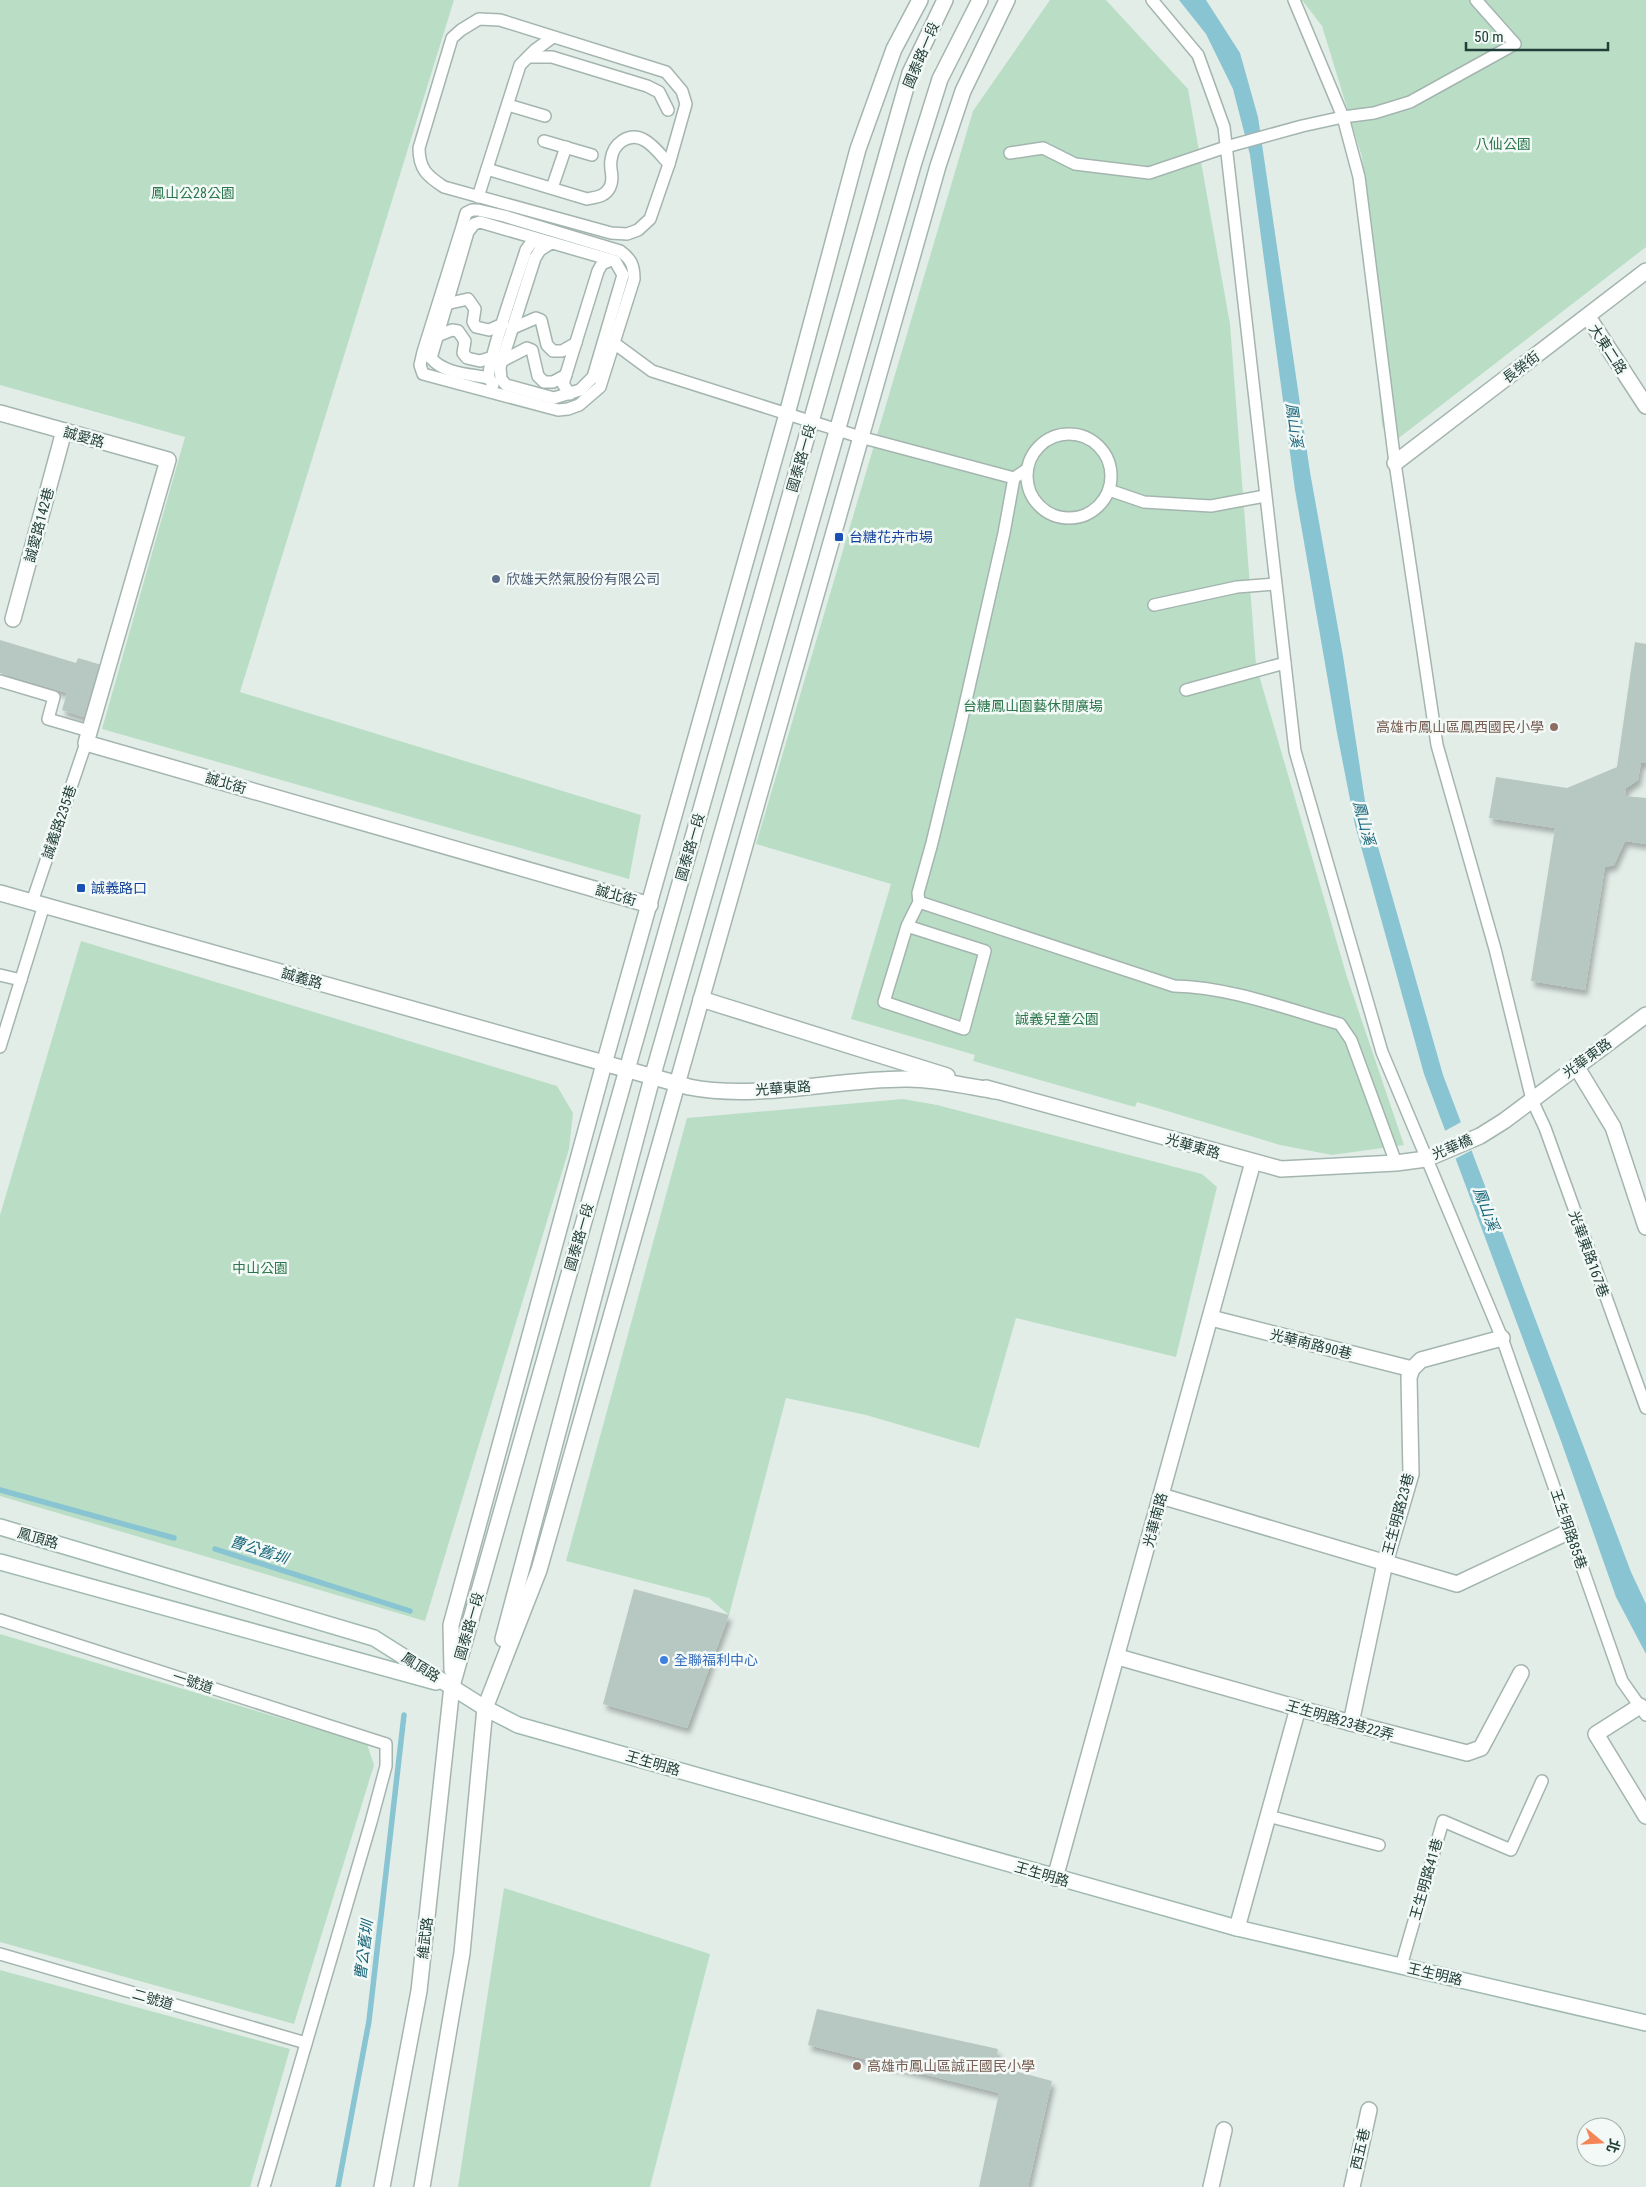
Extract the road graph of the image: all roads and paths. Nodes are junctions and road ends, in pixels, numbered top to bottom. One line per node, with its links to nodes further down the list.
1 (920, 0): 44 (street, 國泰路一段)
2 (945, 0): 45 (street, 國泰路一段)
3 (980, 0): 46 (street, 國泰路一段)
4 (1007, 0): 48 (street)
5 (1152, 0): 16 (lane, 王生明路85巷)
6 (1294, 0): 13 (lane, 光華東路167巷)
7 (1476, 0): 13 (lane)
8 (552, 37): 9 (lane); 19 (lane); 22 (lane)
9 (528, 57): 10 (lane); 11 (lane)
10 (508, 105): 12 (lane); 20 (lane)
11 (668, 110)
12 (545, 116)
13 (1343, 116): 16 (lane); 49 (lane, 光華東路167巷)
14 (544, 140): 15 (lane)
15 (566, 147): 18 (lane); 21 (lane)
16 (1226, 147): 17 (lane); 53 (lane, 王生明路85巷)
17 (1010, 153)
18 (592, 155)
19 (669, 164): 21 (lane); 23 (lane)
20 (487, 170): 21 (lane); 22 (lane)
21 (552, 188)
22 (478, 197): 23 (lane)
23 (559, 218): 24 (lane)
24 (553, 238): 25 (lane); 26 (lane); 30 (lane); 33 (lane); 39 (lane)
25 (539, 240): 28 (lane); 30 (lane)
26 (611, 260): 32 (lane); 38 (lane)
27 (1646, 271): 29 (street, 長榮街)
28 (446, 304): 30 (lane); 31 (lane)
29 (1588, 317): 40 (street, 大東二路); 49 (street, 長榮街)
30 (508, 326): 32 (lane); 34 (lane)
31 (435, 338): 34 (lane); 36 (lane)
32 (576, 343): 35 (lane)
33 (614, 343): 37 (lane); 44 (lane)
34 (498, 359): 35 (lane); 36 (lane); 41 (lane)
35 (566, 375): 38 (lane)
36 (489, 378): 39 (lane)
37 (600, 387): 38 (lane); 42 (lane)
38 (575, 392): 41 (lane)
39 (499, 393): 42 (lane)
40 (1644, 397)
41 (554, 398): 42 (lane)
42 (584, 402)
43 (0, 413): 47 (street, 誠愛路)
44 (787, 414): 45 (lane); 64 (street, 國泰路一段)
45 (811, 422): 46 (lane); 73 (street, 國泰路一段)
46 (838, 430): 48 (lane); 74 (street, 國泰路一段)
47 (64, 431): 56 (street, 誠愛路142巷); 60 (street, 誠愛路)
48 (860, 437): 51 (lane); 68 (street)
49 (1395, 463): 77 (lane, 光華東路167巷)
50 (1026, 470): 51 (lane); 52 (lane); 52 (lane)
51 (1014, 478): 62 (lane)
52 (1109, 490): 53 (lane)
53 (1265, 496): 54 (lane, 王生明路85巷)
54 (1276, 584): 55 (lane); 57 (lane, 王生明路85巷)
55 (1154, 605)
56 (13, 619)
57 (1284, 663): 59 (lane); 79 (lane, 王生明路85巷)
58 (0, 681): 60 (lane)
59 (1186, 690)
60 (87, 737): 63 (lane, 誠義路235巷); 64 (street, 誠北街)
61 (0, 893): 63 (street, 誠義路)
62 (919, 902): 65 (lane); 81 (lane)
63 (38, 904): 67 (lane, 誠義路235巷); 71 (street, 誠義路)
64 (650, 905): 71 (street, 國泰路一段)
65 (907, 926): 65 (lane)
66 (0, 975): 67 (lane)
67 (21, 980): 70 (lane, 誠義路235巷)
68 (701, 999): 75 (street); 76 (street, 光華東路)
69 (1646, 1015): 72 (street, 光華東路)
70 (0, 1047)
71 (604, 1064): 73 (street, 光華東路); 97 (street, 國泰路一段)
72 (1576, 1066): 77 (street, 光華東路); 84 (street)
73 (626, 1071): 74 (street, 光華東路); 97 (street, 國泰路一段)
74 (652, 1078): 75 (street, 光華東路); 82 (street, 國泰路一段)
75 (676, 1084): 76 (street, 光華東路); 83 (street)
76 (995, 1091): 80 (street, 光華東路)
77 (1532, 1100): 78 (street, 光華東路); 88 (lane, 光華東路167巷)
78 (1504, 1121): 79 (street, 光華橋)
79 (1426, 1159): 81 (street, 光華橋); 86 (lane, 王生明路85巷)
80 (1253, 1162): 81 (street, 光華東路); 85 (street, 光華南路)
81 (1396, 1163)
82 (620, 1202): 83 (street); 98 (street, 國泰路一段)
83 (642, 1207): 98 (street)
84 (1646, 1227)
85 (1211, 1318): 87 (street, 光華南路90巷); 89 (street, 光華南路)
86 (1502, 1338): 87 (street); 91 (lane, 王生明路85巷)
87 (1412, 1369): 93 (street, 王生明路23巷)
88 (1646, 1408)
89 (1161, 1496): 93 (street); 95 (street, 光華南路)
90 (0, 1527): 97 (street, 鳳頂路)
91 (1570, 1531): 93 (street); 100 (lane, 王生明路85巷)
92 (0, 1562): 97 (street, 鳳頂路)
93 (1385, 1563): 101 (street, 王生明路23巷)
94 (0, 1620): 111 (lane, 一號道)
95 (1118, 1657): 99 (street, 王生明路23巷22弄); 106 (street, 光華南路)
96 (1521, 1673): 101 (street, 王生明路23巷22弄)
97 (452, 1686): 98 (street, 王生明路); 115 (street, 維武路)
98 (485, 1708): 106 (street, 王生明路); 116 (street)
99 (1298, 1708): 101 (street, 王生明路23巷22弄); 103 (street)
100 (1643, 1711): 104 (street)
101 (1351, 1723)
102 (1542, 1781): 109 (lane, 王生明路41巷)
103 (1268, 1816): 105 (lane); 107 (street)
104 (1646, 1816)
105 (1380, 1845)
106 (1055, 1878): 107 (street, 王生明路)
107 (1237, 1928): 109 (street, 王生明路)
108 (0, 1954): 111 (lane, 二號道)
109 (1401, 1966): 110 (street, 王生明路)
110 (1646, 2023)
111 (306, 2043): 114 (lane)
112 (1369, 2110): 118 (street, 西五巷)
113 (1224, 2130): 117 (street)
114 (264, 2187)
115 (382, 2187)
116 (422, 2187)
117 (1211, 2187)
118 (1352, 2187)

